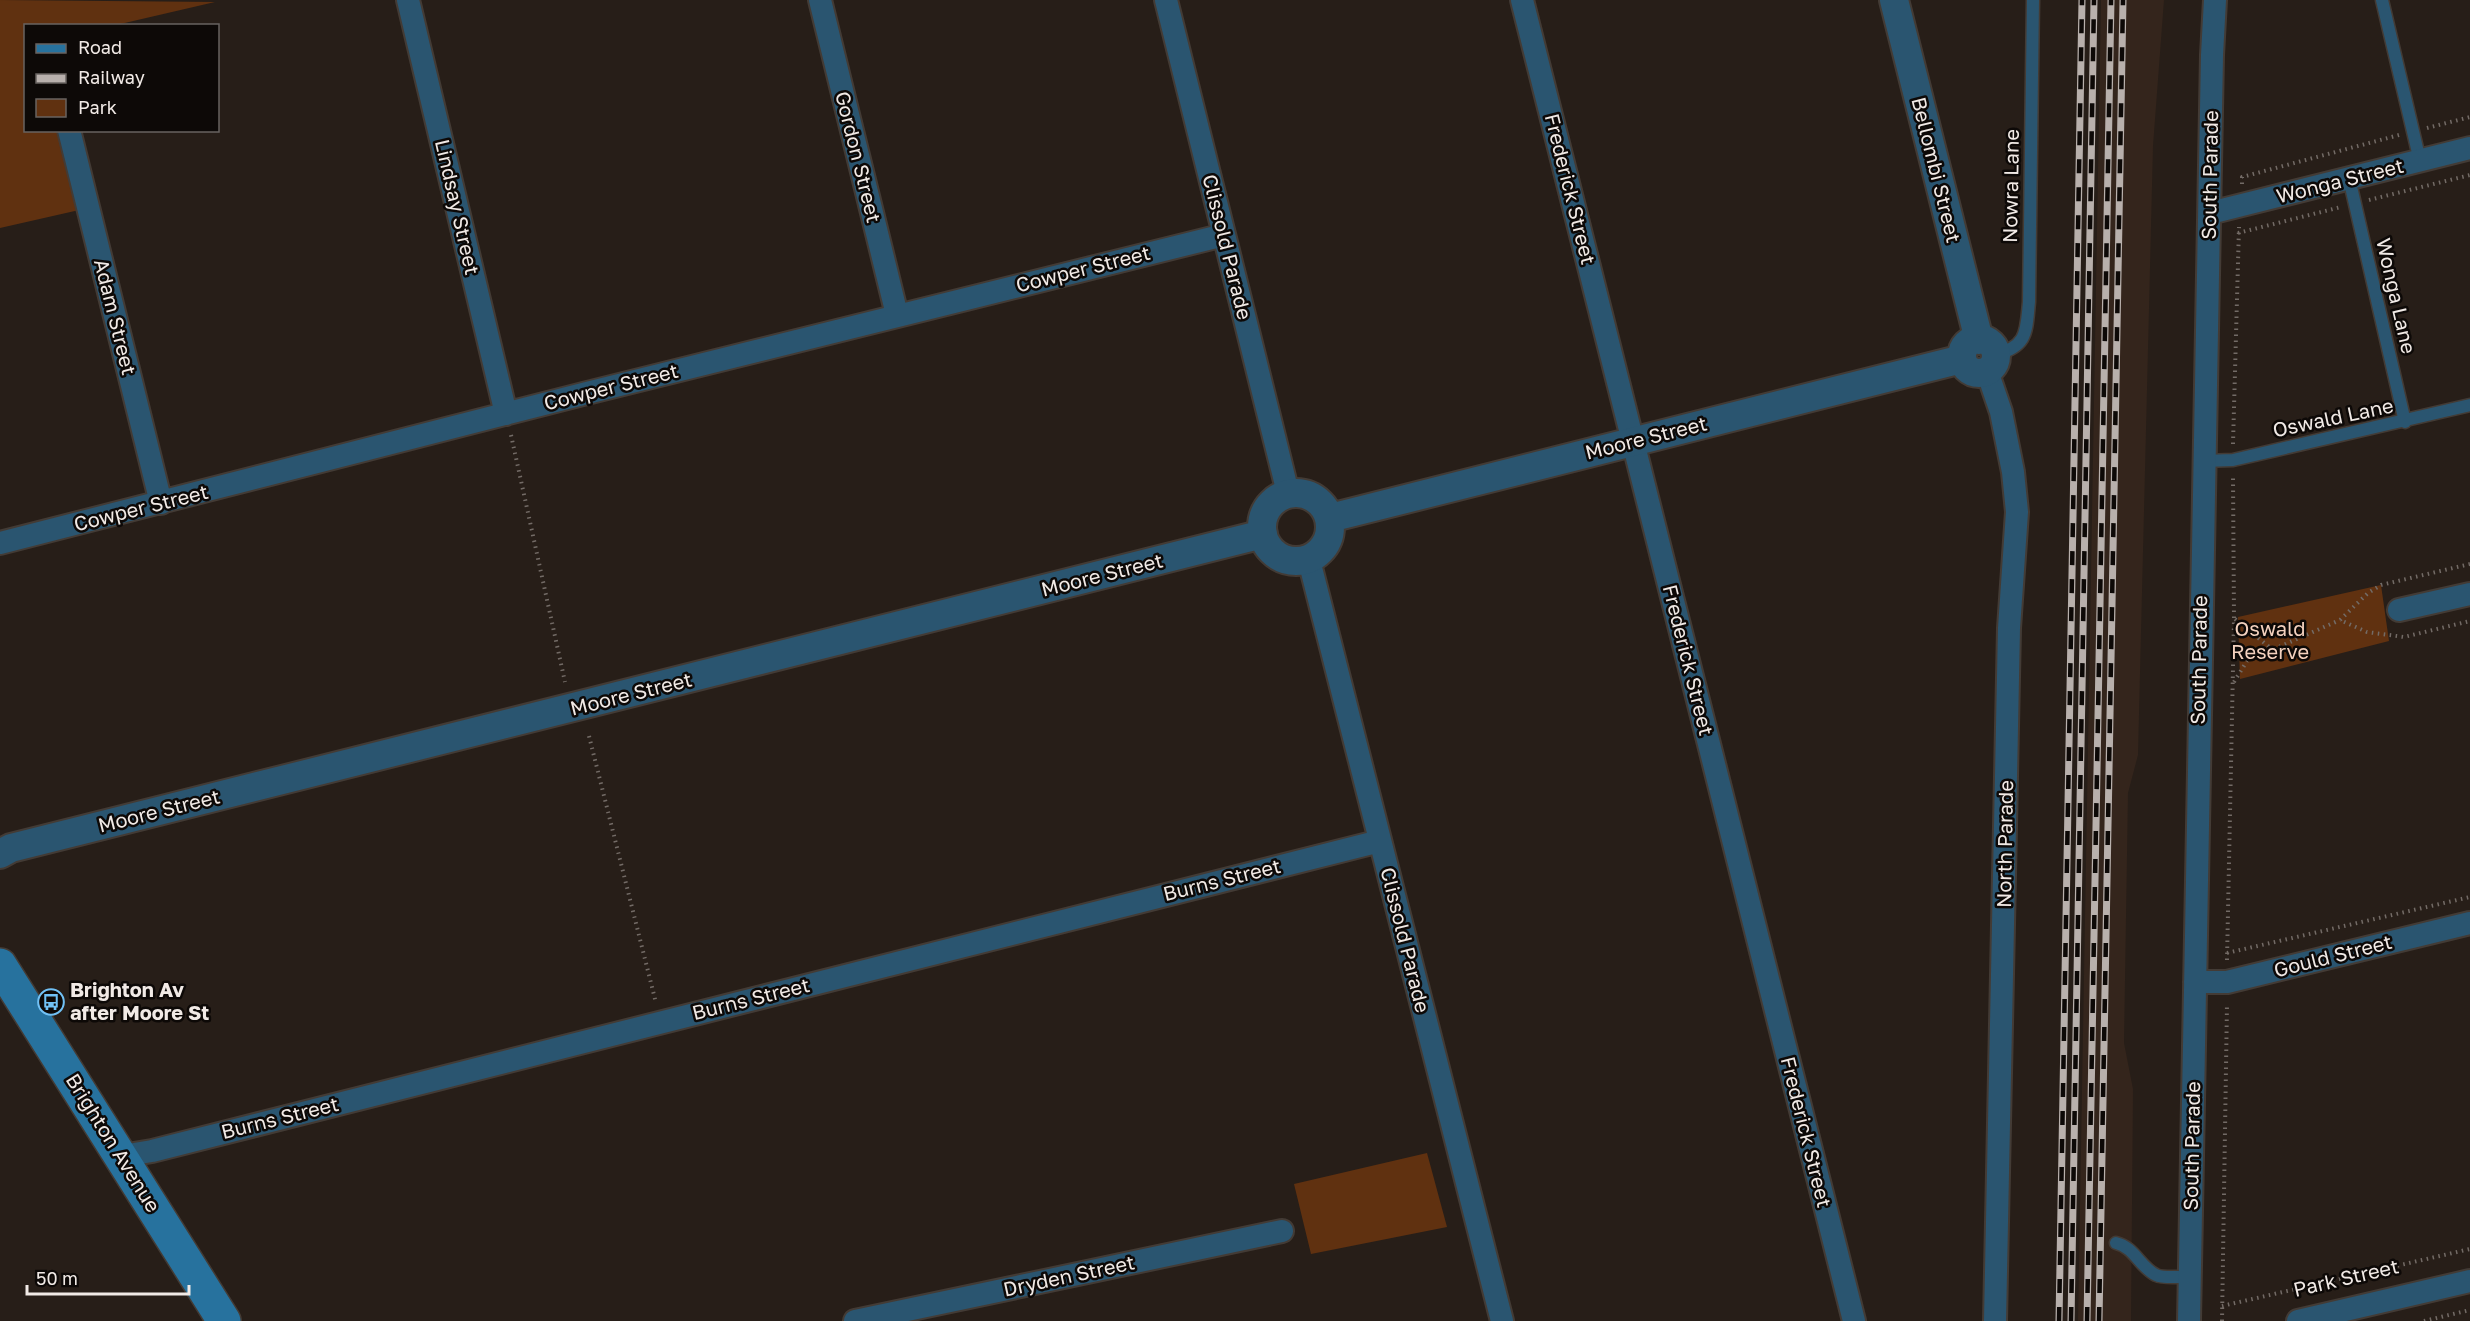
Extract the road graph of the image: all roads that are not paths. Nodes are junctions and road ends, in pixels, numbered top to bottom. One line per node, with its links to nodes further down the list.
1 (408, 0): 18 (street, Lindsay Street)
2 (820, 0): 15 (street, Gordon Street)
3 (1166, 0): 14 (street, Clissold Parade)
4 (1522, 0): 20 (street, Frederick Street)
5 (1894, 0): 16 (street, Bellombi Street)
6 (2033, 0): 16 (lane, Nowra Lane)
7 (2216, 0): 13 (street, South Parade)
8 (2382, 0): 11 (lane)
9 (69, 132): 23 (street, Adam Street)
10 (2470, 148): 11 (street, Wonga Street)
11 (2420, 161): 12 (street, Wonga Street)
12 (2349, 178): 13 (street, Wonga Street); 19 (lane, Wonga Lane)
13 (2210, 213): 21 (street, South Parade)
14 (1224, 235): 15 (street, Cowper Street); 22 (street, Clissold Parade)
15 (897, 315): 18 (street, Cowper Street)
16 (1981, 356): 20 (street, Moore Street); 44 (street, North Parade)
17 (2470, 405): 19 (lane, Oswald Lane)
18 (506, 414): 23 (street, Cowper Street)
19 (2405, 422): 21 (lane, Oswald Lane)
20 (1634, 442): 24 (street, Moore Street); 43 (street, Frederick Street)
21 (2203, 461): 34 (street, South Parade)
22 (1288, 494): 24 (street); 25 (street)
23 (161, 503): 26 (street, Cowper Street)
24 (1330, 518): 27 (street)
25 (1263, 534): 27 (street); 31 (street, Moore Street)
26 (0, 543)
27 (1309, 560): 30 (street, Clissold Parade)
28 (2470, 594): 29 (street)
29 (2399, 610)
30 (1380, 841): 35 (street, Burns Street); 42 (street, Clissold Parade)
31 (0, 854)
32 (2470, 923): 34 (street, Gould Street)
33 (0, 965): 35 (main road, Brighton Avenue)
34 (2194, 982): 38 (street, South Parade)
35 (122, 1156): 40 (main road, Brighton Avenue)
36 (1282, 1231): 41 (street, Dryden Street)
37 (2116, 1242): 38 (lane)
38 (2190, 1276): 45 (street, South Parade)
39 (2470, 1281): 46 (street, Park Street)
40 (224, 1321)
41 (855, 1321)
42 (1502, 1321)
43 (1854, 1321)
44 (1995, 1321)
45 (2189, 1321)
46 (2298, 1321)

